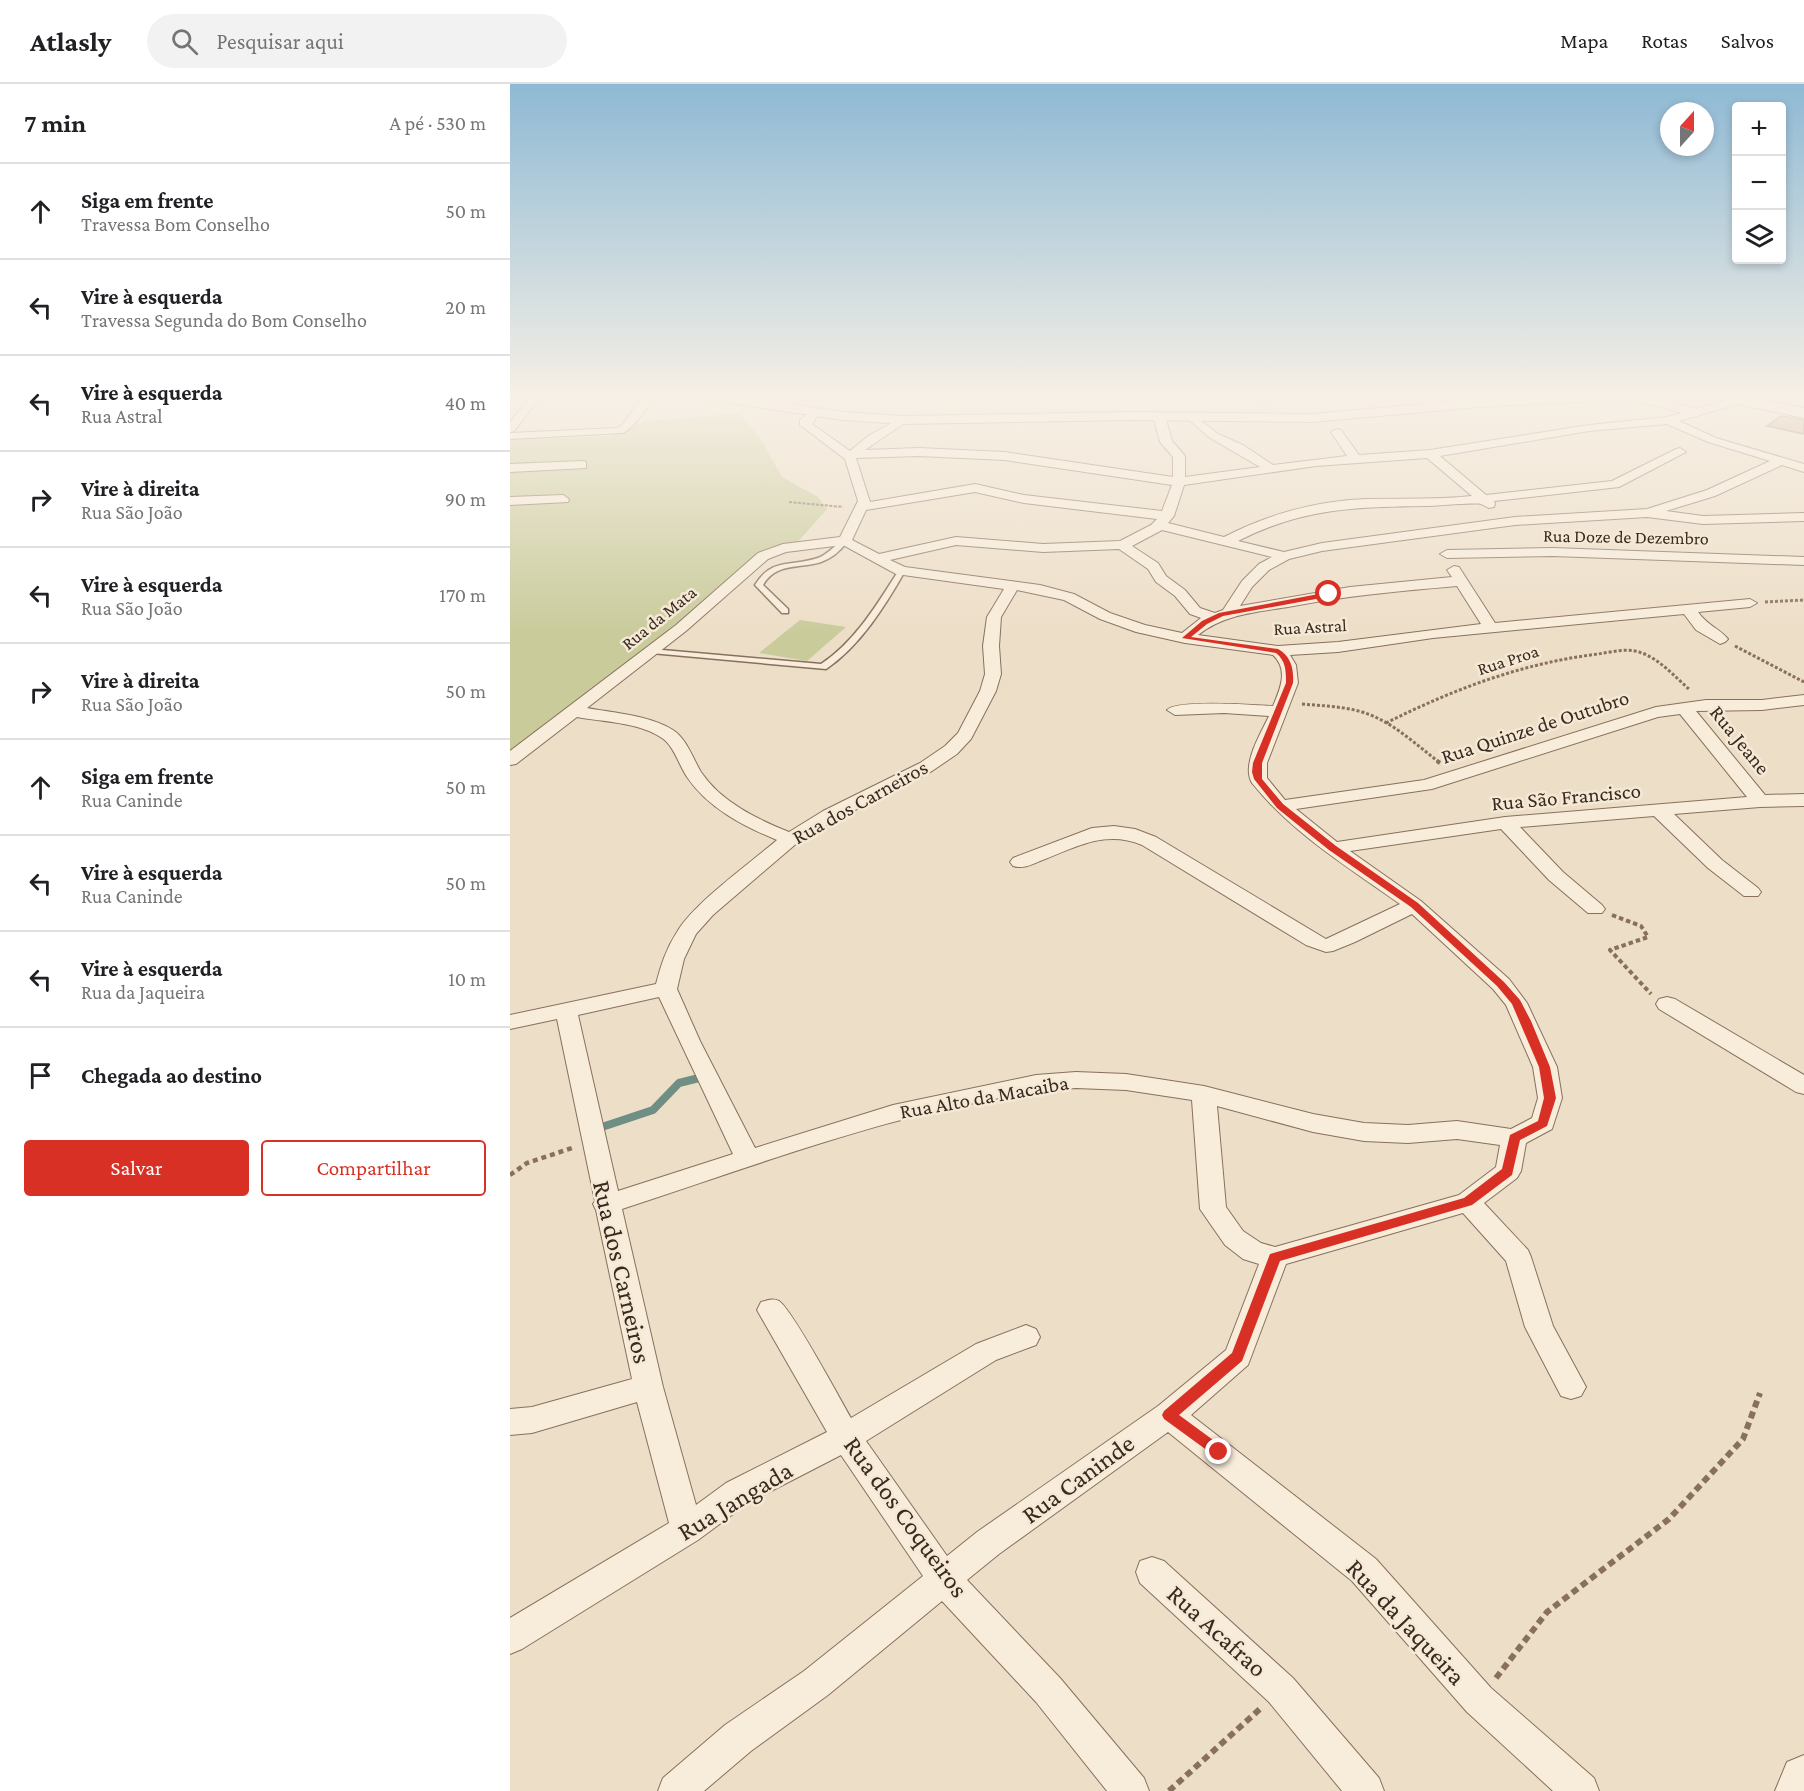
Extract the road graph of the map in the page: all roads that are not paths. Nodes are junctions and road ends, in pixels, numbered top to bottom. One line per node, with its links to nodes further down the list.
1 (858, 475): 12 (street)
2 (1130, 475): 8 (street)
3 (1179, 475): 8 (street)
4 (1223, 475): 8 (street)
5 (1453, 475): 10 (street)
6 (1634, 475): 10 (street)
7 (1751, 475): 13 (street)
8 (1179, 482): 15 (street)
9 (563, 499): 11 (street)
10 (1481, 499): 16 (street); 19 (street)
11 (510, 501)
12 (862, 507): 15 (street); 18 (street)
13 (1647, 513): 14 (street); 16 (street)
14 (1804, 517)
15 (1163, 520): 19 (street); 20 (street)
16 (1515, 521): 17 (street)
17 (1432, 531): 21 (street); 22 (street)
18 (845, 541): 23 (street, Rua Astral); 30 (lane); 35 (street, Rua da Mata)
19 (1227, 541): 22 (street)
20 (1122, 544): 23 (street); 31 (street)
21 (1448, 554): 24 (street, Rua Doze de Dezembro); 26 (street)
22 (1284, 556): 31 (street)
23 (878, 558): 25 (street, Rua Astral)
24 (1804, 561)
25 (901, 571): 27 (street, Rua Astral); 35 (lane)
26 (1460, 581): 31 (street); 32 (street)
27 (1013, 585): 33 (street, Rua Astral); 48 (street, Rua dos Carneiros)
28 (1750, 603): 29 (street, Rua Astral)
29 (1688, 609): 32 (street, Rua Astral); 34 (street)
30 (785, 611)
31 (1221, 615): 33 (street)
32 (1491, 628): 36 (street, Rua Astral)
33 (1185, 638): 36 (street, Rua Astral)
34 (1720, 639)
35 (651, 651): 41 (street, Rua da Mata)
36 (1278, 651): 38 (street)
37 (1804, 700): 39 (street, Rua Quinze de Outubro)
38 (1280, 706): 40 (street); 45 (street)
39 (1684, 708): 44 (street, Rua Jeane); 45 (street, Rua Quinze de Outubro)
40 (1175, 710)
41 (573, 711): 42 (street, Rua da Mata); 48 (street)
42 (510, 760)
43 (1804, 800): 44 (street, Rua São Francisco)
44 (1760, 801): 46 (street, Rua São Francisco)
45 (1280, 806): 49 (street)
46 (1660, 811): 47 (street, Rua São Francisco); 51 (street)
47 (1505, 823): 49 (street, Rua São Francisco); 53 (street)
48 (790, 839): 54 (street, Rua dos Carneiros)
49 (1333, 848): 52 (street)
50 (1020, 862): 52 (street)
51 (1751, 892)
52 (1414, 905): 60 (street)
53 (1595, 909)
54 (666, 989): 56 (street); 61 (street)
55 (1667, 1004): 58 (street)
56 (566, 1011): 57 (street); 63 (street, Rua dos Carneiros)
57 (510, 1022)
58 (1804, 1086)
59 (1204, 1094): 60 (street, Rua Alto da Macaiba); 61 (street, Rua Alto da Macaiba); 64 (street)
60 (1514, 1138): 62 (street)
61 (747, 1157): 63 (street, Rua Alto da Macaiba)
62 (1468, 1202): 64 (street); 68 (street)
63 (606, 1204): 67 (street, Rua dos Carneiros)
64 (1275, 1257): 69 (street, Rua Caninde)
65 (771, 1310): 71 (street, Rua dos Coqueiros)
66 (1026, 1337): 71 (street, Rua Jangada)
67 (648, 1387): 70 (street); 72 (street, Rua dos Carneiros)
68 (1571, 1387)
69 (1169, 1415): 74 (street, Rua Caninde); 80 (street, Rua da Jaqueira)
70 (510, 1422)
71 (846, 1437): 72 (street, Rua Jangada); 74 (street, Rua dos Coqueiros)
72 (687, 1530): 75 (street, Rua Jangada)
73 (1152, 1572): 79 (street, Rua Acafrao)
74 (944, 1579): 77 (street, Rua Caninde); 78 (street, Rua dos Coqueiros)
75 (510, 1637)
76 (1804, 1779): 81 (street)
77 (676, 1791)
78 (1131, 1791)
79 (1366, 1791)
80 (1581, 1791)
81 (1799, 1791)

